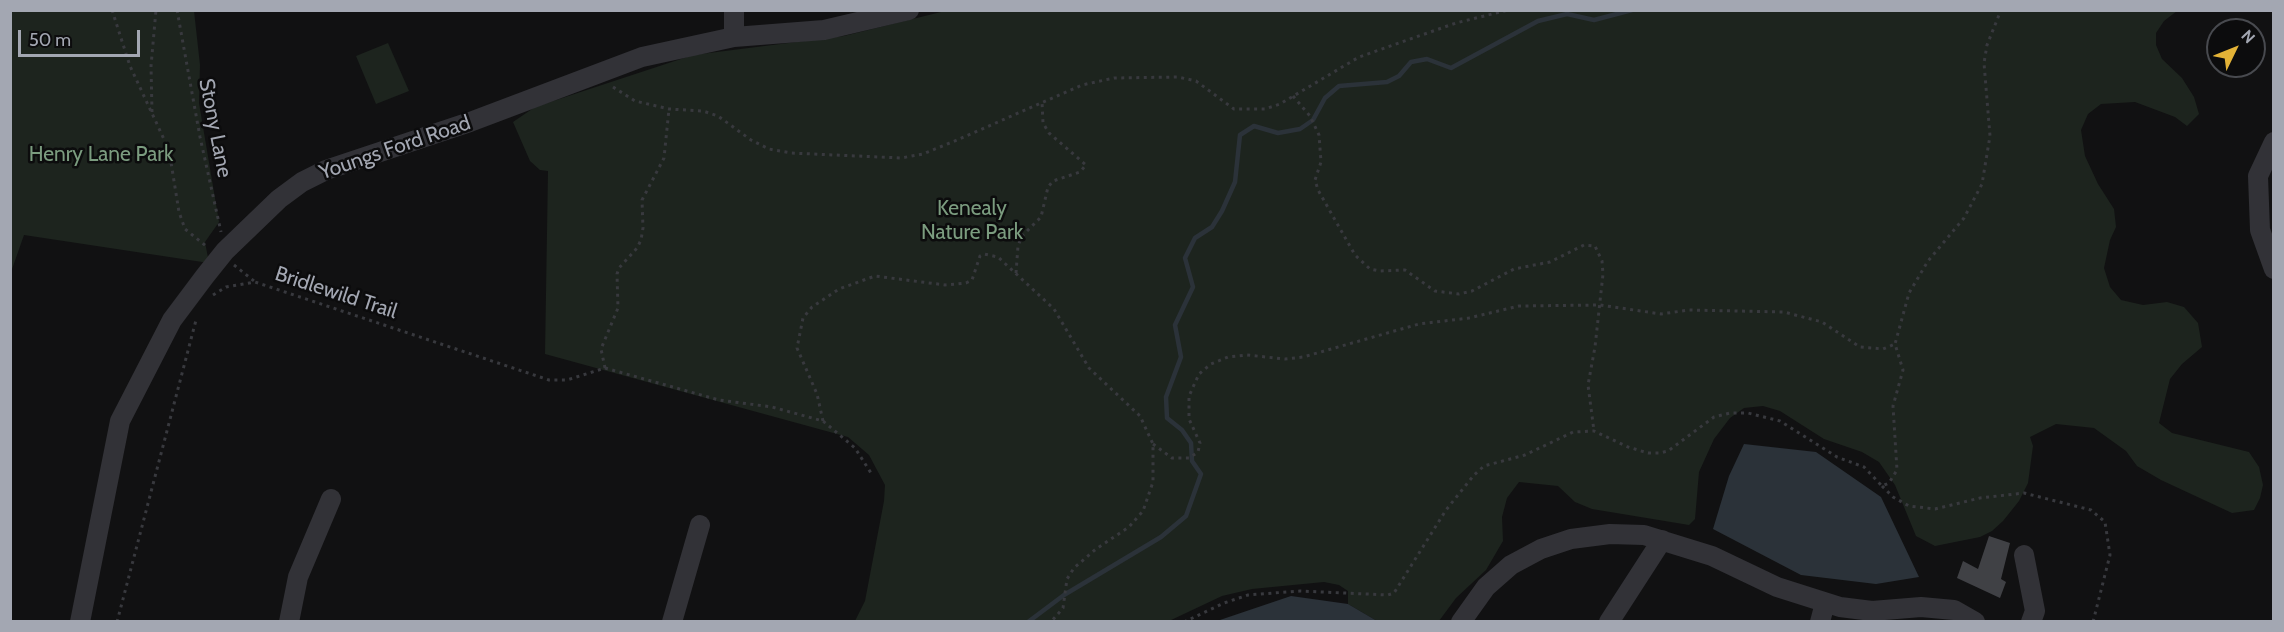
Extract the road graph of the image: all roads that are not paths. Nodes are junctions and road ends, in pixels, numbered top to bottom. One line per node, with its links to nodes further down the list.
1 (734, 10): 3 (street)
2 (909, 10): 3 (street, Youngs Ford Road)
3 (734, 37): 11 (street, Youngs Ford Road)
4 (2274, 142): 5 (street)
5 (2274, 269)
6 (331, 499): 12 (street)
7 (700, 525): 13 (street)
8 (1662, 540): 10 (street); 14 (street); 15 (street)
9 (2024, 555): 17 (street)
10 (1822, 612): 16 (street)
11 (80, 621)
12 (289, 621)
13 (672, 621)
14 (1461, 621)
15 (1609, 621)
16 (1975, 621)
17 (2031, 621)

